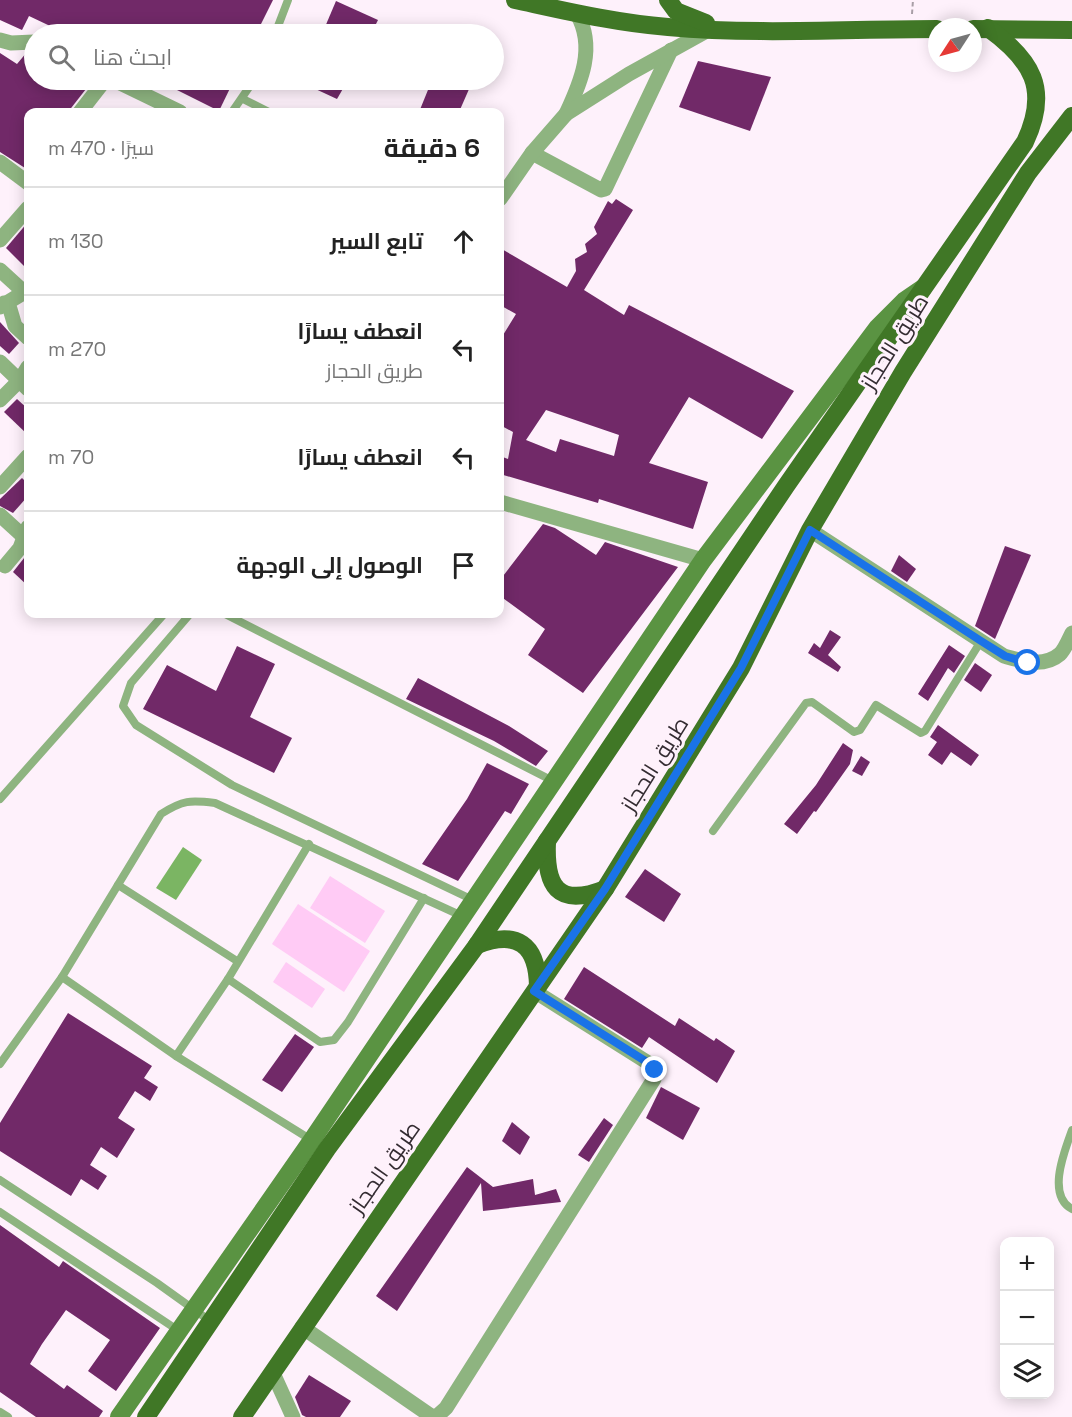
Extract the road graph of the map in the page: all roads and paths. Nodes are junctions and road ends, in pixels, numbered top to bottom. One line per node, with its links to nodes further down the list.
1 (288, 0): 5 (lane)
2 (520, 0): 4 (main road)
3 (668, 0): 6 (main road)
4 (577, 14): 6 (main road); 22 (street)
5 (279, 24)
6 (719, 28): 8 (main road); 13 (street)
7 (982, 28): 10 (main road)
8 (928, 29)
9 (982, 29): 31 (main road)
10 (1072, 30)
11 (0, 40): 12 (street)
12 (24, 42)
13 (671, 50): 22 (street); 24 (street)
14 (97, 90): 18 (street)
15 (135, 90): 19 (street)
16 (248, 90): 17 (lane)
17 (243, 99): 20 (lane); 21 (lane)
18 (83, 108)
19 (172, 108)
20 (235, 108)
21 (261, 108)
22 (566, 114): 24 (street)
23 (1072, 116): 43 (main road, طريق الحجاز)
24 (532, 153): 27 (street)
25 (0, 162): 26 (street)
26 (24, 177)
27 (504, 193)
28 (24, 220): 29 (street)
29 (0, 240)
30 (0, 270): 32 (street)
31 (927, 285): 46 (main road); 56 (main road)
32 (24, 289)
33 (24, 292): 34 (street)
34 (2, 305): 35 (street)
35 (24, 334)
36 (0, 362): 37 (street)
37 (24, 384): 38 (street)
38 (0, 400)
39 (24, 466): 40 (street)
40 (0, 487)
41 (504, 503): 46 (street)
42 (0, 515): 44 (street)
43 (810, 530): 52 (street); 59 (main road, طريق الحجاز)
44 (24, 531)
45 (24, 537): 47 (street)
46 (703, 560): 53 (main road)
47 (5, 566)
48 (160, 618): 54 (lane)
49 (187, 618): 61 (lane)
50 (233, 618): 53 (lane)
51 (1072, 633): 52 (street)
52 (981, 641): 55 (lane)
53 (553, 781): 61 (main road)
54 (0, 799)
55 (713, 831)
56 (547, 841): 59 (main road); 63 (main road)
57 (309, 844): 58 (lane); 60 (lane); 64 (lane)
58 (118, 885): 64 (lane); 65 (lane)
59 (605, 889): 67 (main road, طريق الحجاز)
60 (424, 898): 62 (lane); 66 (lane)
61 (473, 900): 62 (main road)
62 (462, 916): 71 (main road)
63 (477, 945): 67 (main road); 71 (main road)
64 (237, 961): 66 (lane)
65 (62, 977): 68 (lane); 69 (lane)
66 (228, 979): 68 (lane)
67 (536, 988): 77 (main road, طريق الحجاز); 77 (street)
68 (176, 1056): 71 (lane)
69 (0, 1064)
70 (1072, 1130): 73 (lane)
71 (320, 1144): 75 (main road); 76 (main road)
72 (0, 1180): 75 (lane)
73 (1072, 1209)
74 (0, 1212): 78 (lane)
75 (194, 1310): 76 (lane); 78 (main road)
76 (212, 1323): 83 (main road)
77 (302, 1328): 79 (main road, طريق الحجاز)
78 (179, 1331): 82 (main road)
79 (273, 1373): 84 (main road, طريق الحجاز); 85 (street)
80 (0, 1412): 81 (lane)
81 (8, 1417)
82 (119, 1417)
83 (146, 1417)
84 (242, 1417)
85 (292, 1417)

